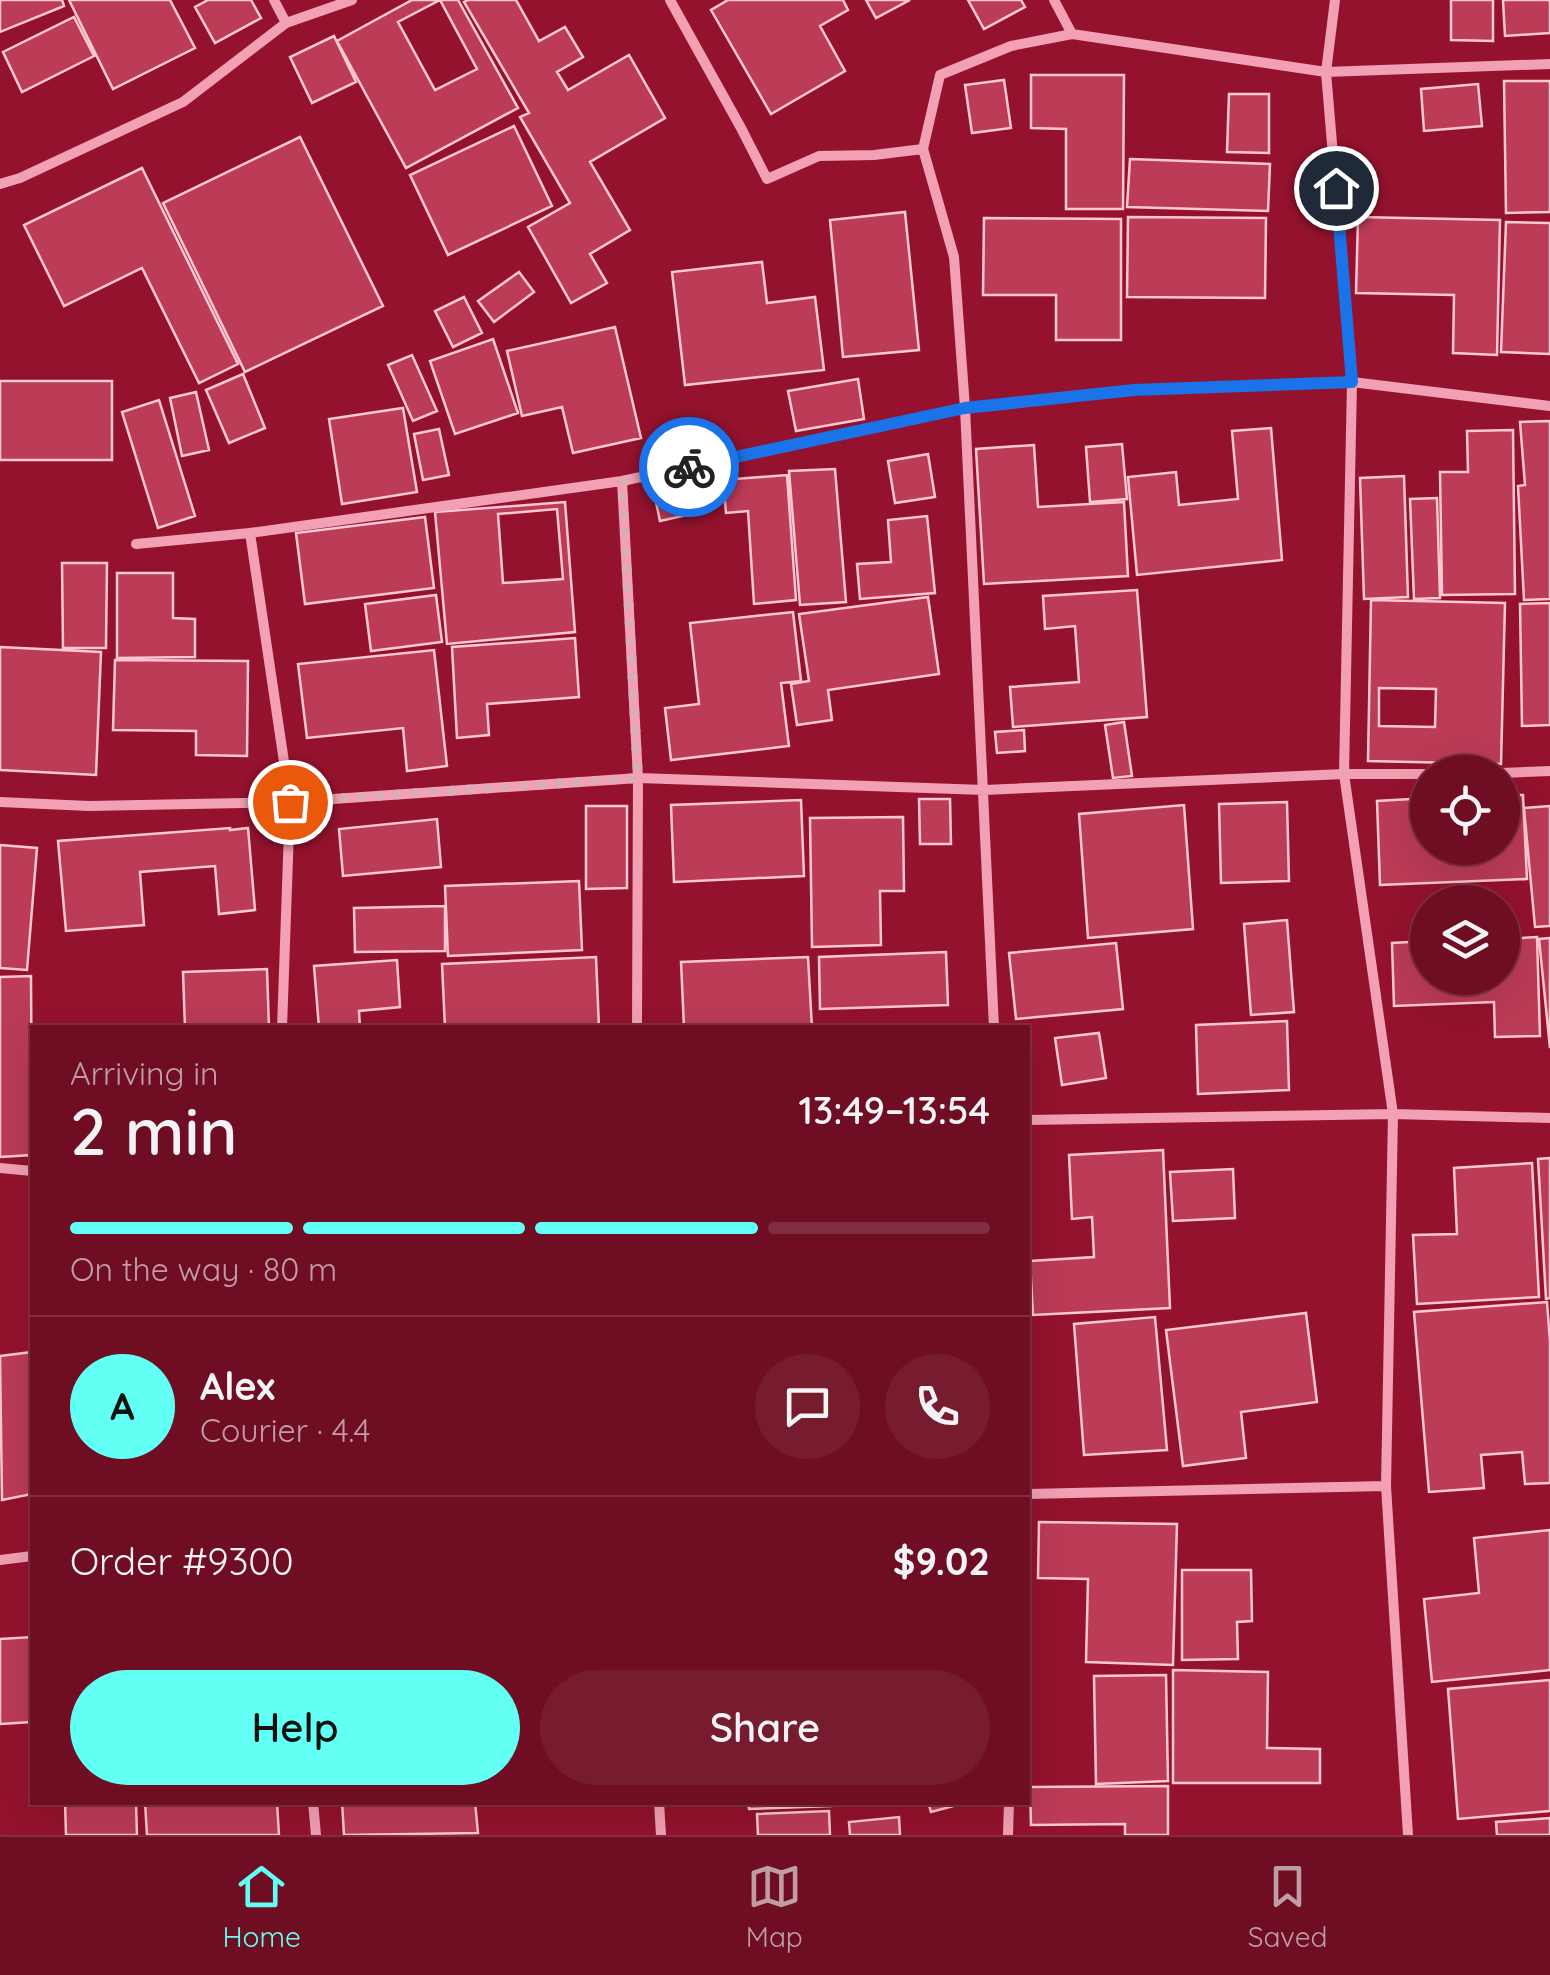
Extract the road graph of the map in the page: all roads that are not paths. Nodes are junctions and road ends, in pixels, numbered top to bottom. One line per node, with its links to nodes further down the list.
1 (274, 0): 6 (street)
2 (352, 0): 6 (street)
3 (670, 0): 10 (street)
4 (1054, 0): 7 (street)
5 (1335, 0): 9 (street)
6 (286, 23): 11 (street)
7 (1072, 34): 9 (street); 10 (street)
8 (1550, 64): 9 (street)
9 (1326, 72): 12 (street)
10 (922, 149): 14 (street)
11 (0, 184)
12 (1352, 382): 13 (street); 14 (street); 20 (street)
13 (1550, 406)
14 (965, 408): 15 (street); 23 (street)
15 (622, 482): 16 (street); 22 (street)
16 (250, 532): 17 (street); 25 (street)
17 (136, 544)
18 (1550, 771): 19 (street)
19 (1520, 772)
20 (1344, 774): 21 (street); 23 (street); 29 (street)
21 (1410, 774)
22 (638, 778): 23 (street); 25 (street); 27 (street)
23 (984, 790): 28 (street)
24 (0, 802): 25 (street)
25 (290, 802): 26 (street)
26 (282, 1025)
27 (637, 1025)
28 (994, 1025)
29 (1393, 1114): 30 (street); 31 (street); 34 (street)
30 (1550, 1118)
31 (1030, 1120)
32 (0, 1168): 33 (street)
33 (30, 1171)
34 (1386, 1486): 35 (street); 44 (street)
35 (1030, 1494)
36 (30, 1556): 37 (street)
37 (0, 1560)
38 (313, 1805): 41 (street)
39 (659, 1805): 42 (street)
40 (1009, 1805): 43 (street)
41 (316, 1835)
42 (661, 1835)
43 (1008, 1835)
44 (1408, 1835)

